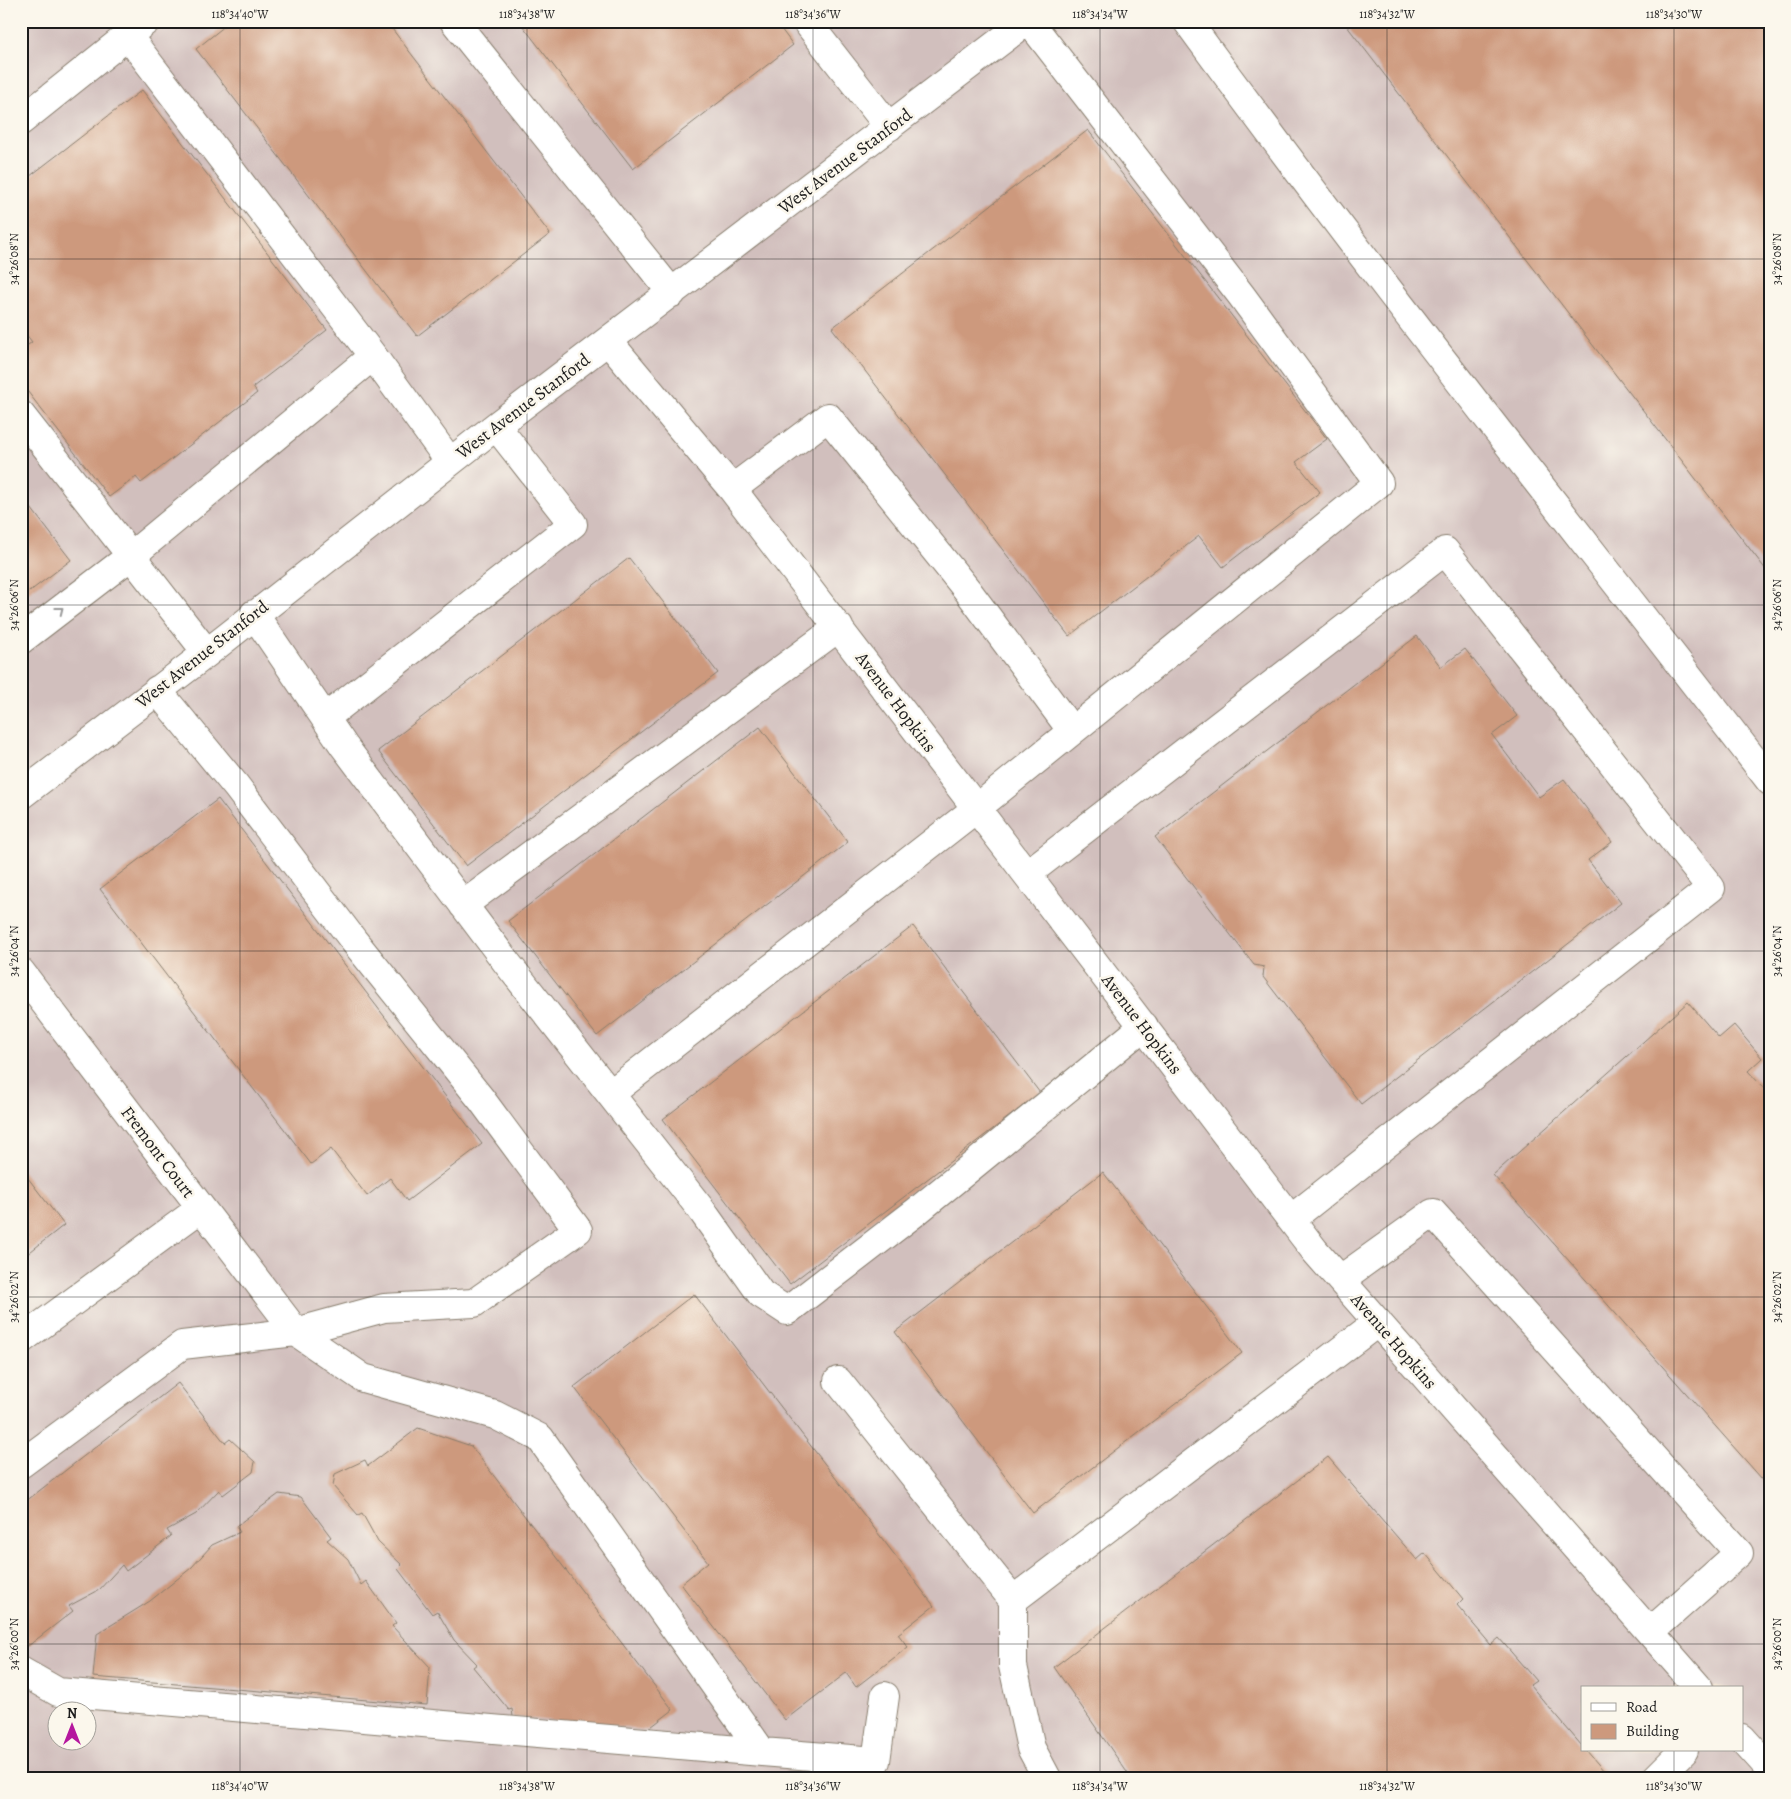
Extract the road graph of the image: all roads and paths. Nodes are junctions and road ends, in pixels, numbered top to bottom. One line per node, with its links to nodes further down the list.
1 (454, 21): 8 (street)
2 (806, 21): 7 (street)
3 (1028, 21): 7 (street, West Avenue Stanford); 22 (street)
4 (1187, 21): 23 (street)
5 (137, 29): 6 (street); 10 (street)
6 (21, 121)
7 (889, 127): 8 (street, West Avenue Stanford)
8 (672, 293): 9 (street, West Avenue Stanford)
9 (608, 341): 12 (street, West Avenue Stanford); 14 (street, Avenue Hopkins)
10 (373, 356): 13 (street); 15 (street)
11 (21, 415): 15 (street)
12 (496, 426): 13 (street, West Avenue Stanford); 21 (street)
13 (450, 462): 16 (street, West Avenue Stanford)
14 (732, 489): 17 (street, Avenue Hopkins); 22 (street)
15 (132, 555): 18 (street, one-way to 15); 19 (street)
16 (254, 614): 19 (street, West Avenue Stanford); 21 (street)
17 (838, 627): 25 (street, Avenue Hopkins); 27 (street)
18 (21, 640)
19 (207, 653): 20 (street, West Avenue Stanford)
20 (157, 690): 24 (street, West Avenue Stanford); 35 (street)
21 (325, 718): 27 (street)
22 (1072, 731): 25 (street)
23 (1770, 781)
24 (21, 794)
25 (977, 808): 26 (street, Avenue Hopkins); 30 (street)
26 (1027, 874): 29 (street, Avenue Hopkins); 32 (street)
27 (463, 905): 30 (street)
28 (21, 972): 31 (street, Fremont Court)
29 (1144, 1026): 30 (street); 32 (street, Avenue Hopkins)
30 (610, 1094)
31 (201, 1208): 35 (street, Fremont Court); 36 (street)
32 (1291, 1219): 33 (street, Avenue Hopkins)
33 (1341, 1279): 34 (street, Avenue Hopkins); 40 (street)
34 (1378, 1322): 39 (street); 40 (street, Avenue Hopkins)
35 (296, 1332): 38 (street); 45 (street, Fremont Court)
36 (21, 1340)
37 (838, 1381): 39 (street)
38 (21, 1464)
39 (1013, 1600): 48 (street)
40 (1650, 1632): 42 (street, Avenue Hopkins)
41 (21, 1671): 45 (street)
42 (1697, 1686)
43 (886, 1696): 45 (street)
44 (1744, 1740): 47 (street)
45 (762, 1752)
46 (1682, 1752): 49 (street)
47 (1770, 1769)
48 (1048, 1778)
49 (1656, 1778)

